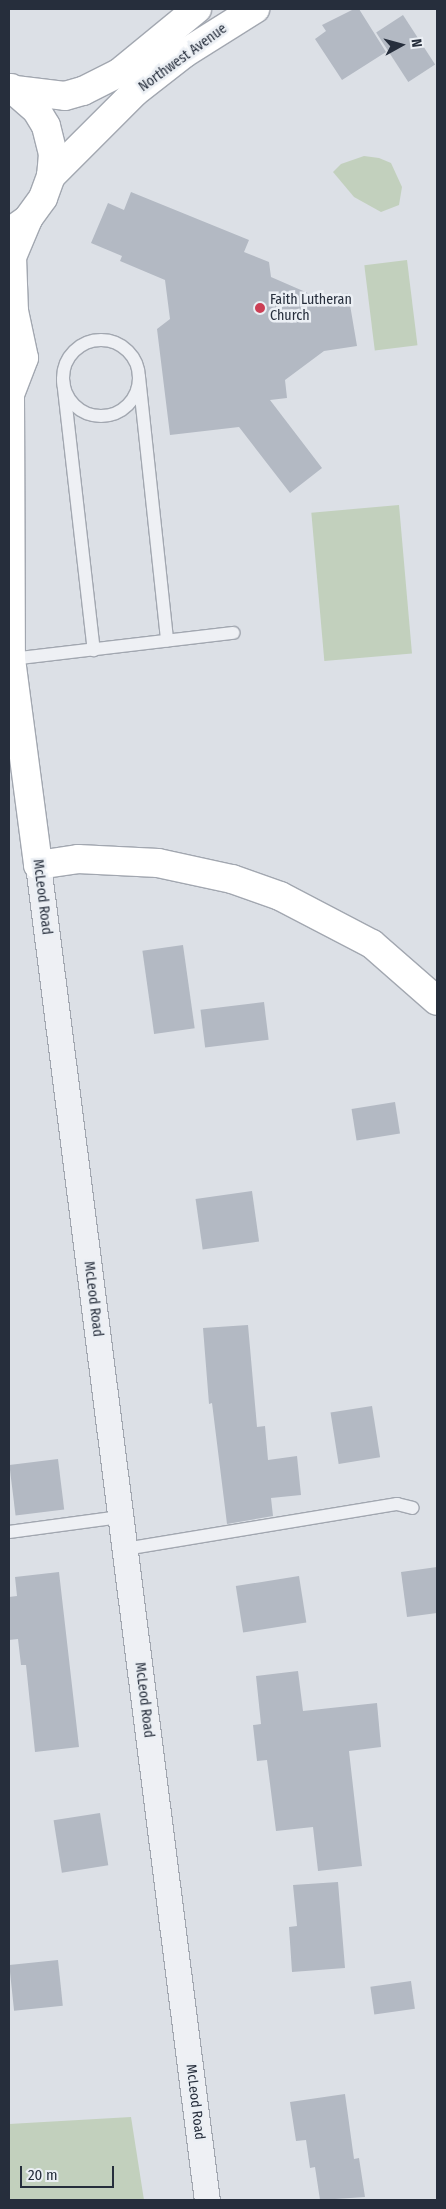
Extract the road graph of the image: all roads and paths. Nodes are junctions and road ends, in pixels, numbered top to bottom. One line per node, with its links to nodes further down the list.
1 (197, 9): 3 (main road, Northwest Avenue)
2 (255, 9): 4 (main road, Northwest Avenue)
3 (12, 89): 4 (main road)
4 (51, 176): 5 (main road, McLeod Road)
5 (18, 225): 8 (main road, McLeod Road)
6 (139, 377): 7 (lane); 7 (lane); 10 (lane)
7 (63, 380): 11 (lane)
8 (9, 394): 12 (main road, McLeod Road)
9 (233, 633): 10 (lane)
10 (167, 641): 11 (lane)
11 (94, 650): 12 (lane)
12 (11, 659): 13 (main road, McLeod Road)
13 (38, 865): 14 (main road); 16 (street, McLeod Road)
14 (437, 1001)
15 (413, 1508): 18 (lane)
16 (120, 1517): 17 (lane); 18 (street, McLeod Road)
17 (9, 1532)
18 (125, 1549): 19 (street, McLeod Road)
19 (207, 2200)

